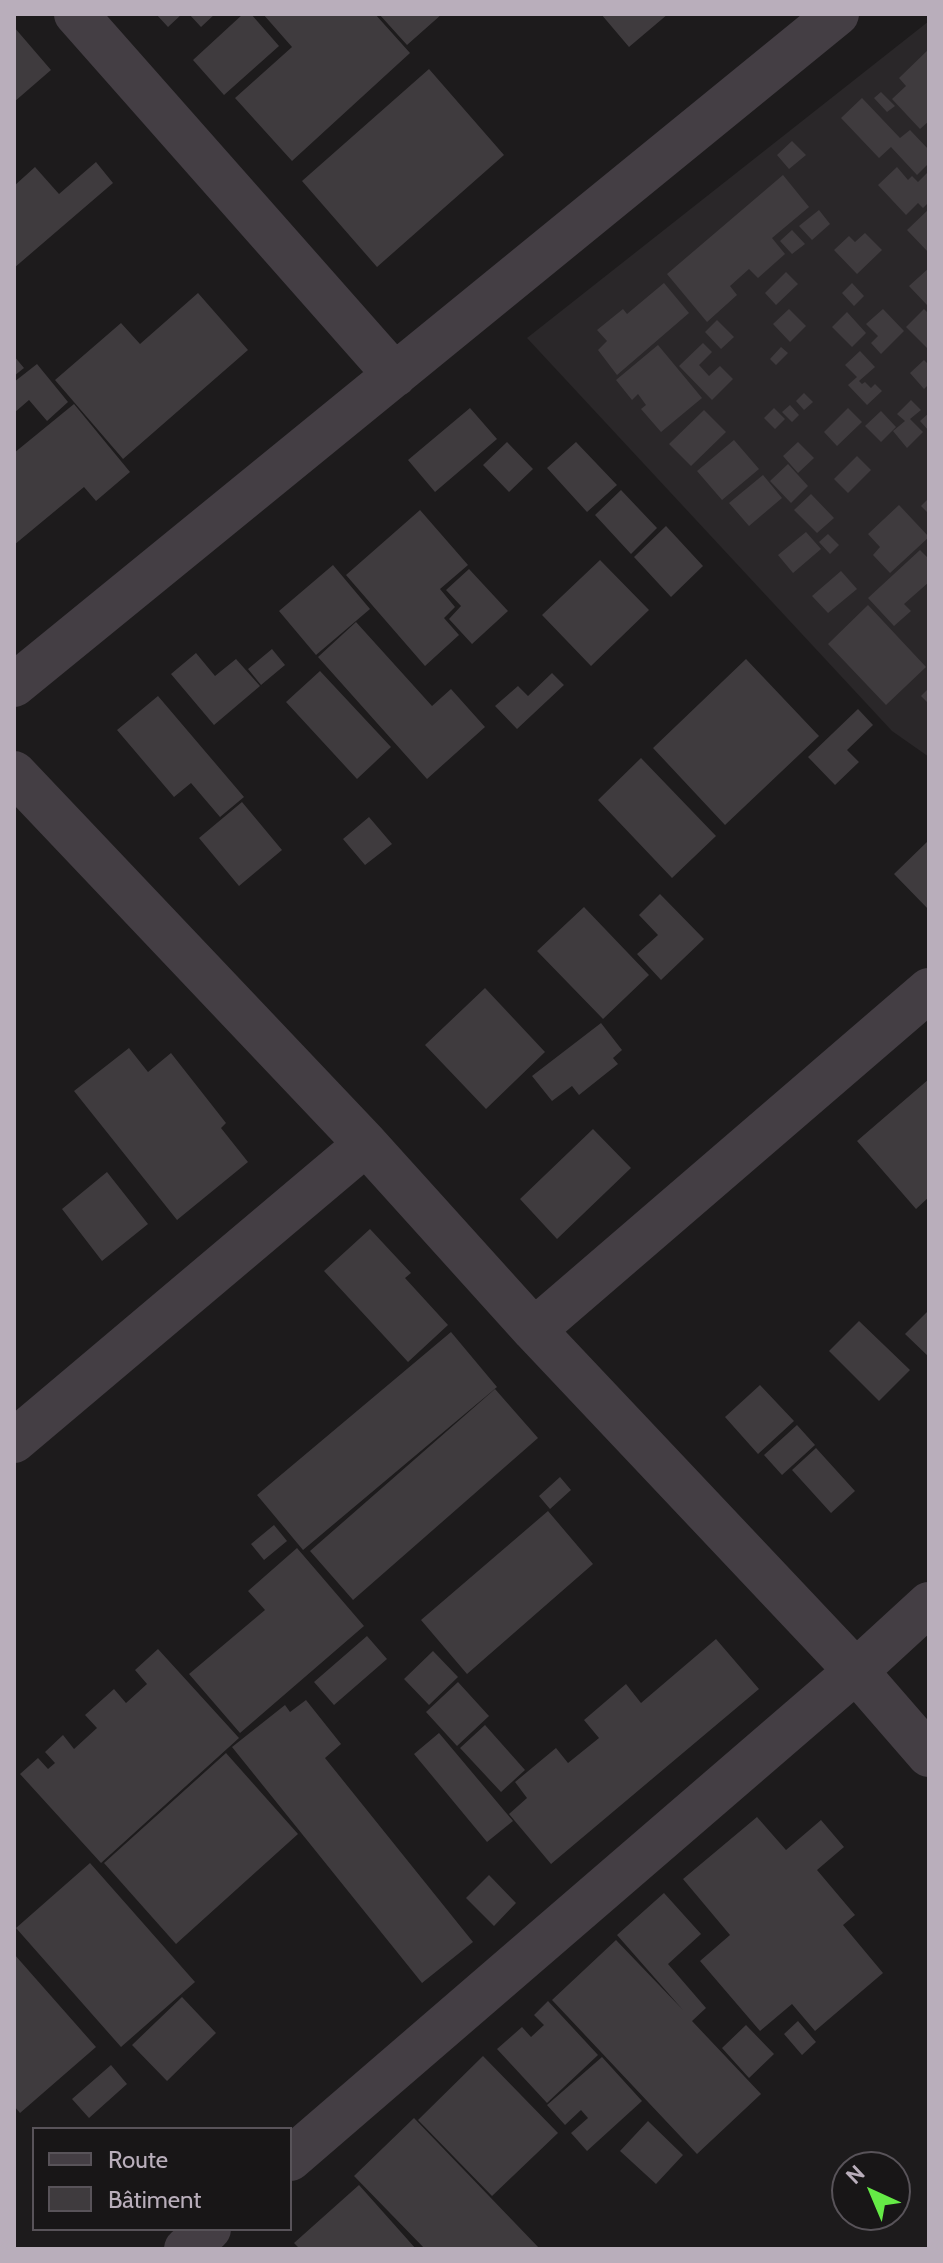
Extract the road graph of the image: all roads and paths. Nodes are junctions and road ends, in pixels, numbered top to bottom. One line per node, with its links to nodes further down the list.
1 (76, 14): 3 (street)
2 (837, 14): 3 (street)
3 (395, 375): 4 (street)
4 (14, 685)
5 (14, 773): 7 (street)
6 (929, 990): 8 (street)
7 (366, 1144): 8 (street); 9 (street)
8 (534, 1330): 11 (street)
9 (14, 1441)
10 (929, 1604): 11 (street)
11 (856, 1671): 12 (street); 13 (street)
12 (929, 1755)
13 (292, 2157)
14 (207, 2231): 15 (street)
15 (186, 2249)

